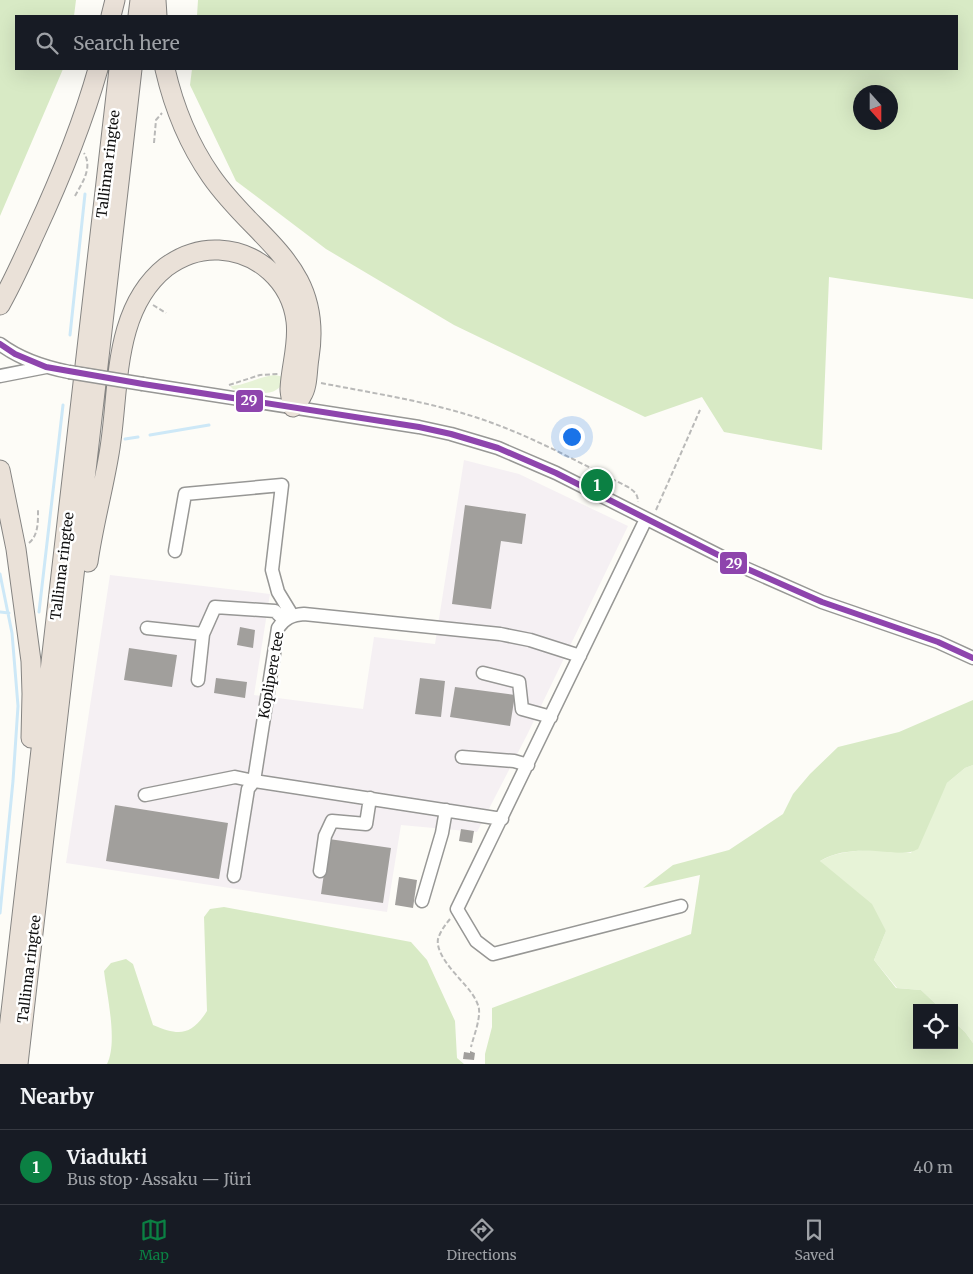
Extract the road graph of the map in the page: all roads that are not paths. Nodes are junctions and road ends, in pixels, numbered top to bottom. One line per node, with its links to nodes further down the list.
1 (115, 0): 5 (highway)
2 (127, 0): 6 (highway)
3 (140, 0): 7 (highway)
4 (156, 0): 8 (highway)
5 (111, 15)
6 (125, 15)
7 (138, 15)
8 (157, 15)
9 (98, 70): 13 (highway)
10 (119, 70): 37 (highway, Tallinna ringtee)
11 (132, 70): 29 (highway, Tallinna ringtee)
12 (165, 70): 17 (highway)
13 (0, 305)
14 (0, 344): 15 (street)
15 (46, 367): 16 (street); 17 (street, bridge)
16 (0, 376)
17 (293, 407): 19 (street); 29 (highway)
18 (0, 470): 42 (highway)
19 (645, 518): 24 (street); 25 (street)
20 (175, 551): 21 (street)
21 (288, 618): 23 (street); 24 (street, Koplipere tee); 32 (street, Koplipere tee)
22 (147, 628): 23 (street)
23 (203, 634): 27 (street)
24 (580, 656): 28 (street)
25 (973, 658)
26 (483, 673): 28 (street)
27 (198, 680)
28 (551, 717): 31 (street)
29 (58, 726): 37 (highway, Tallinna ringtee)
30 (462, 757): 31 (street)
31 (528, 765): 36 (street)
32 (254, 781): 33 (street); 34 (street); 39 (street, Koplipere tee)
33 (145, 795)
34 (370, 798): 35 (street); 38 (street)
35 (446, 810): 36 (street); 40 (street)
36 (502, 819): 41 (street)
37 (38, 835): 42 (highway, Tallinna ringtee); 44 (highway, Tallinna ringtee)
38 (320, 872)
39 (234, 876)
40 (422, 901)
41 (681, 906)
42 (19, 937): 43 (highway, Tallinna ringtee)
43 (4, 1064)
44 (18, 1064)

